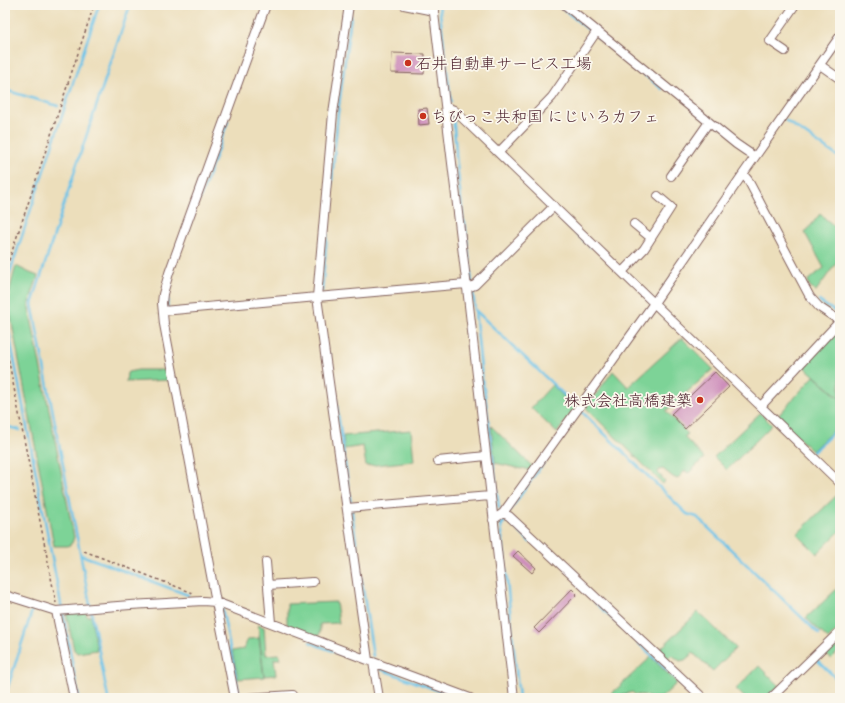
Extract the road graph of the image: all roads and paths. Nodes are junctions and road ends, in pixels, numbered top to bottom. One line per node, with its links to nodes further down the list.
1 (94, 5): 23 (path)
2 (266, 5): 28 (street)
3 (349, 5): 26 (street)
4 (404, 5): 7 (street)
5 (565, 5): 8 (street)
6 (795, 5): 10 (street)
7 (433, 8): 13 (street)
8 (595, 34): 14 (street); 15 (street)
9 (840, 36): 11 (street)
10 (785, 51)
11 (820, 65): 12 (street); 16 (street)
12 (840, 79)
13 (446, 108): 15 (street); 25 (street)
14 (709, 122): 16 (street); 18 (street)
15 (498, 152): 20 (street)
16 (754, 158): 17 (street)
17 (743, 174): 27 (street); 29 (street)
18 (670, 176)
19 (658, 196): 22 (street)
20 (554, 206): 24 (street); 25 (street)
21 (634, 224): 22 (street)
22 (651, 238): 24 (street)
23 (5, 272)
24 (622, 272): 27 (street)
25 (467, 286): 26 (street); 32 (street)
26 (317, 297): 28 (street); 36 (street)
27 (654, 303): 31 (street); 37 (street)
28 (165, 311): 45 (street)
29 (840, 321): 31 (street)
30 (5, 342): 46 (path)
31 (761, 406): 34 (street)
32 (486, 456): 33 (street); 35 (street)
33 (438, 461)
34 (840, 483)
35 (490, 496): 36 (street); 38 (street)
36 (350, 508): 49 (street)
37 (506, 514): 38 (street); 57 (street)
38 (494, 520): 56 (street)
39 (84, 551): 44 (path)
40 (266, 562): 42 (street)
41 (313, 582): 42 (street)
42 (268, 585): 47 (street)
43 (5, 595): 46 (street)
44 (202, 601): 45 (street); 46 (street)
45 (216, 602): 47 (street); 52 (street)
46 (60, 611): 51 (street)
47 (271, 623): 49 (street)
48 (840, 631): 58 (street)
49 (370, 661): 54 (street); 55 (street)
50 (293, 695): 53 (street)
51 (74, 698)
52 (235, 698)
53 (247, 698)
54 (378, 698)
55 (470, 698)
56 (514, 698)
57 (703, 698)
58 (771, 698)

